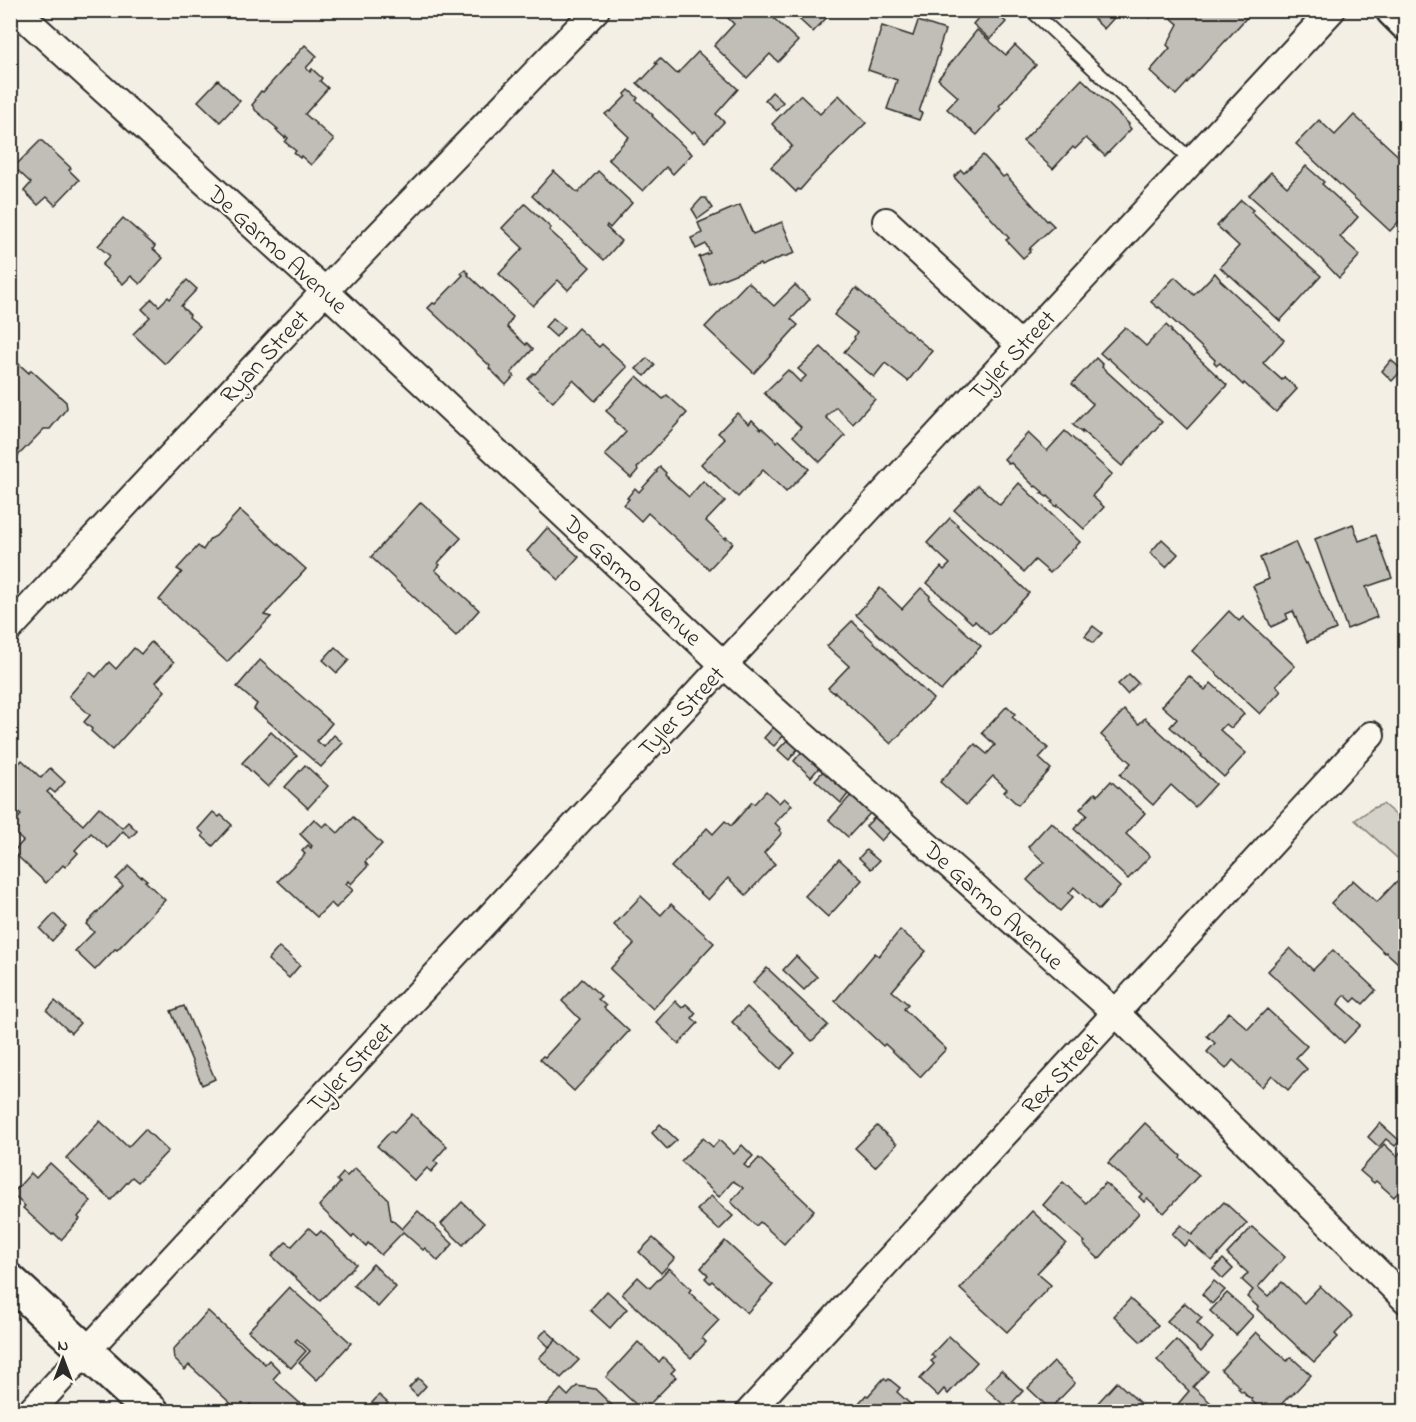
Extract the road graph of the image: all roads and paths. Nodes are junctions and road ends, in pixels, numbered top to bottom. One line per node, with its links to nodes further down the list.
1 (16, 10): 9 (street, De Garmo Avenue)
2 (596, 10): 9 (street, Ryan Street)
3 (1031, 10): 7 (lane)
4 (1332, 10): 7 (street, Tyler Street)
5 (1393, 10): 6 (street)
6 (1406, 22)
7 (1192, 160): 10 (street, Tyler Street)
8 (886, 221): 10 (street)
9 (325, 291): 11 (street, Ryan Street); 12 (street, De Garmo Avenue)
10 (1020, 345): 12 (street, Tyler Street)
11 (10, 628)
12 (724, 664): 14 (street, De Garmo Avenue); 17 (street, Tyler Street)
13 (1371, 735): 14 (street, Rex Street)
14 (1116, 1013): 16 (street, De Garmo Avenue); 20 (street, Rex Street)
15 (10, 1281): 17 (street)
16 (1406, 1300)
17 (86, 1352): 18 (street, Tyler Street); 19 (street)
18 (30, 1412)
19 (152, 1412)
20 (750, 1412)

